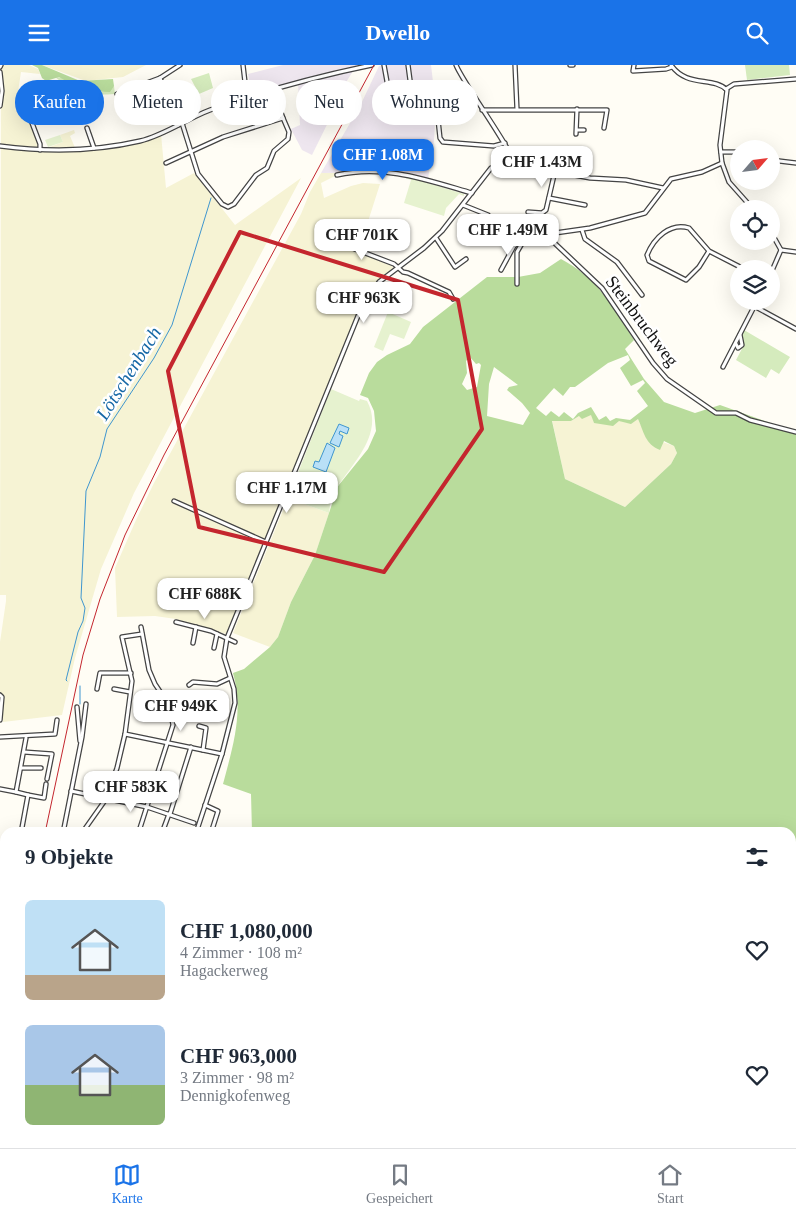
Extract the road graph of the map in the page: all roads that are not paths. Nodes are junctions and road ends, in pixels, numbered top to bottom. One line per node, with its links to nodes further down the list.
1 (180, 65): 12 (street)
2 (243, 65): 15 (street)
3 (372, 65): 9 (street)
4 (384, 65): 16 (street)
5 (408, 65): 17 (street)
6 (456, 65): 23 (street)
7 (515, 65): 21 (street)
8 (634, 65): 10 (street)
9 (359, 66): 18 (street)
10 (672, 66): 19 (street)
11 (0, 72): 20 (street)
12 (160, 78): 14 (street)
13 (796, 79): 19 (street)
14 (155, 80)
15 (244, 80)
16 (387, 80)
17 (410, 80)
18 (286, 87)
19 (726, 89): 38 (street)
20 (0, 106)
21 (518, 109): 22 (street); 23 (street)
22 (578, 109): 31 (street); 32 (street)
23 (482, 110): 33 (street)
24 (33, 125): 36 (street)
25 (178, 125): 35 (street)
26 (183, 125): 37 (street)
27 (263, 125): 37 (street)
28 (286, 125): 37 (street)
29 (439, 125): 33 (street)
30 (87, 128): 35 (street)
31 (604, 128)
32 (584, 130)
33 (505, 143): 40 (street)
34 (0, 145): 36 (street)
35 (94, 148): 36 (street)
36 (40, 150)
37 (191, 150): 42 (street)
38 (721, 152): 39 (street); 43 (street)
39 (730, 152)
40 (512, 160): 45 (street); 48 (street)
41 (780, 162): 44 (street)
42 (166, 163)
43 (722, 163): 47 (street); 50 (street)
44 (796, 163)
45 (555, 171): 47 (street); 49 (street)
46 (337, 175): 48 (street)
47 (663, 188): 55 (street)
48 (472, 193): 51 (street)
49 (549, 198): 52 (street); 53 (street)
50 (745, 200)
51 (463, 205): 54 (street); 58 (street)
52 (586, 205)
53 (528, 212)
54 (488, 215)
55 (582, 230): 56 (street); 72 (street)
56 (559, 233): 57 (street); 61 (street)
57 (545, 234): 59 (street); 61 (street, Steinbruchweg)
58 (436, 238): 66 (street); 69 (street)
59 (524, 239): 70 (street); 71 (street)
60 (334, 241): 69 (street)
61 (555, 244): 80 (street, Steinbruchweg)
62 (780, 247): 63 (street)
63 (782, 250): 65 (street); 67 (street)
64 (709, 251): 64 (street); 68 (street)
65 (796, 252)
66 (466, 259)
67 (777, 260)
68 (730, 262)
69 (398, 267): 73 (street); 82 (street)
70 (500, 270)
71 (517, 284)
72 (642, 295)
73 (453, 299)
74 (752, 310): 77 (street)
75 (761, 310): 76 (street)
76 (796, 329)
77 (740, 335): 78 (street); 78 (street)
78 (736, 343): 79 (street)
79 (723, 367)
80 (796, 432)
81 (174, 501): 82 (street)
82 (266, 542): 88 (street)
83 (176, 622): 85 (street)
84 (141, 627): 86 (street)
85 (196, 627): 87 (street); 90 (street)
86 (142, 634): 92 (street); 102 (street)
87 (217, 634): 88 (street); 91 (street)
88 (227, 638): 89 (street); 93 (street)
89 (235, 641)
90 (193, 643)
91 (214, 648)
92 (131, 673): 95 (street); 97 (street)
93 (230, 677): 94 (street); 114 (street)
94 (189, 685)
95 (97, 689)
96 (114, 689): 97 (street)
97 (131, 692): 106 (street)
98 (0, 695): 103 (street)
99 (86, 704): 110 (street)
100 (77, 707): 110 (street)
101 (188, 711): 102 (street)
102 (172, 712): 109 (street)
103 (0, 720)
104 (57, 720): 108 (street)
105 (199, 726): 112 (street)
106 (125, 734): 109 (street); 121 (street)
107 (0, 737): 108 (street)
108 (26, 737): 113 (street)
109 (168, 742): 111 (street); 123 (street)
110 (80, 744): 118 (street)
111 (191, 747): 112 (street); 124 (street)
112 (203, 750): 114 (street)
113 (24, 752): 115 (street); 120 (street)
114 (222, 754): 122 (street)
115 (21, 768): 116 (street); 119 (street)
116 (41, 768)
117 (0, 789): 119 (street)
118 (71, 791): 121 (street); 127 (street)
119 (16, 792): 120 (street)
120 (28, 795): 126 (street)
121 (106, 799): 123 (street); 128 (street)
122 (205, 805): 131 (street); 132 (street)
123 (147, 807): 124 (street); 129 (street)
124 (169, 814): 125 (street); 130 (street)
125 (194, 823)
126 (22, 827)
127 (64, 827)
128 (86, 827)
129 (139, 827)
130 (164, 827)
131 (198, 827)
132 (213, 827)

